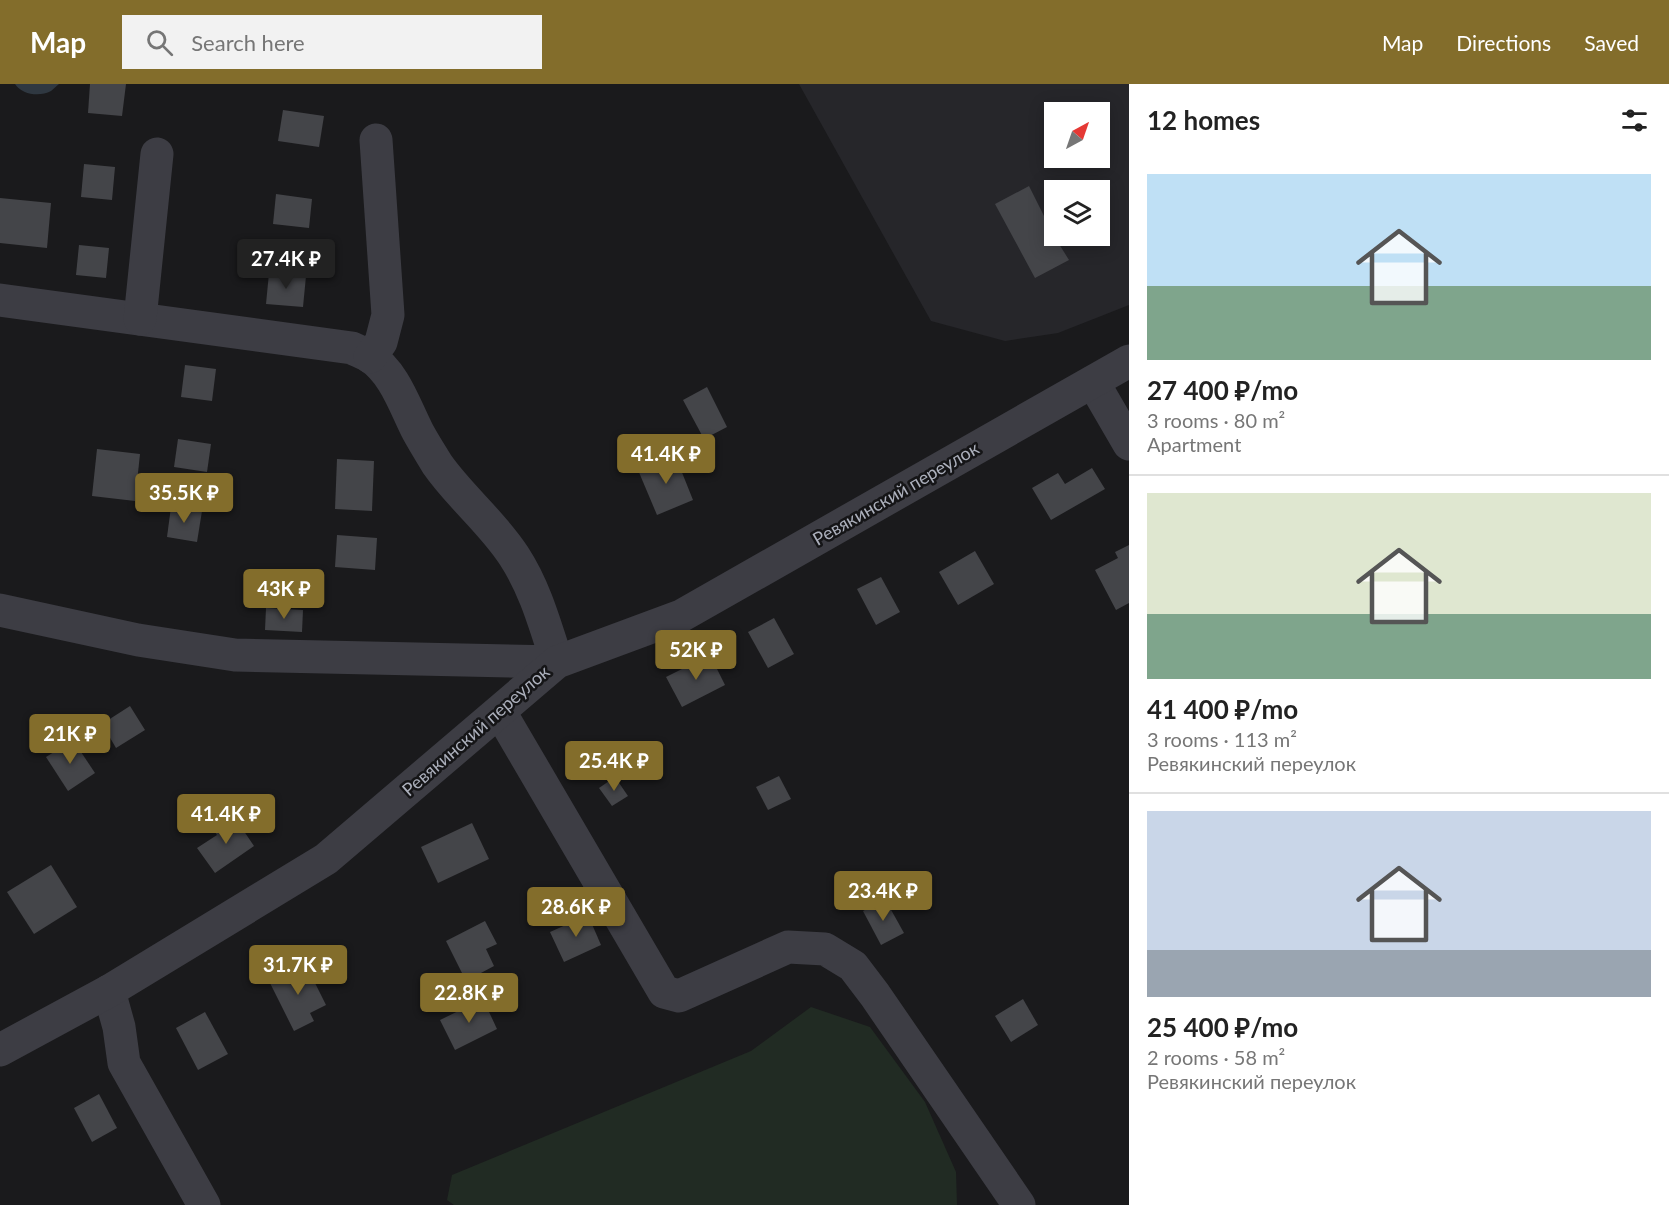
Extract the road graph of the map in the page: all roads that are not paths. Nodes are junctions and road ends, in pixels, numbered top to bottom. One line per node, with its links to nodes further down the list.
1 (376, 140): 5 (street)
2 (157, 154): 4 (street)
3 (0, 300): 4 (street)
4 (140, 319): 5 (street)
5 (370, 357): 10 (street)
6 (1129, 361): 7 (street, Ревякинский переулок)
7 (1093, 382): 8 (street); 10 (street, Ревякинский переулок)
8 (1129, 444)
9 (0, 610): 10 (street)
10 (557, 662): 11 (street, Ревякинский переулок)
11 (500, 712): 12 (street, Ревякинский переулок); 15 (street)
12 (109, 991): 13 (street, Ревякинский переулок); 14 (street)
13 (0, 1050)
14 (204, 1205)
15 (1018, 1205)

